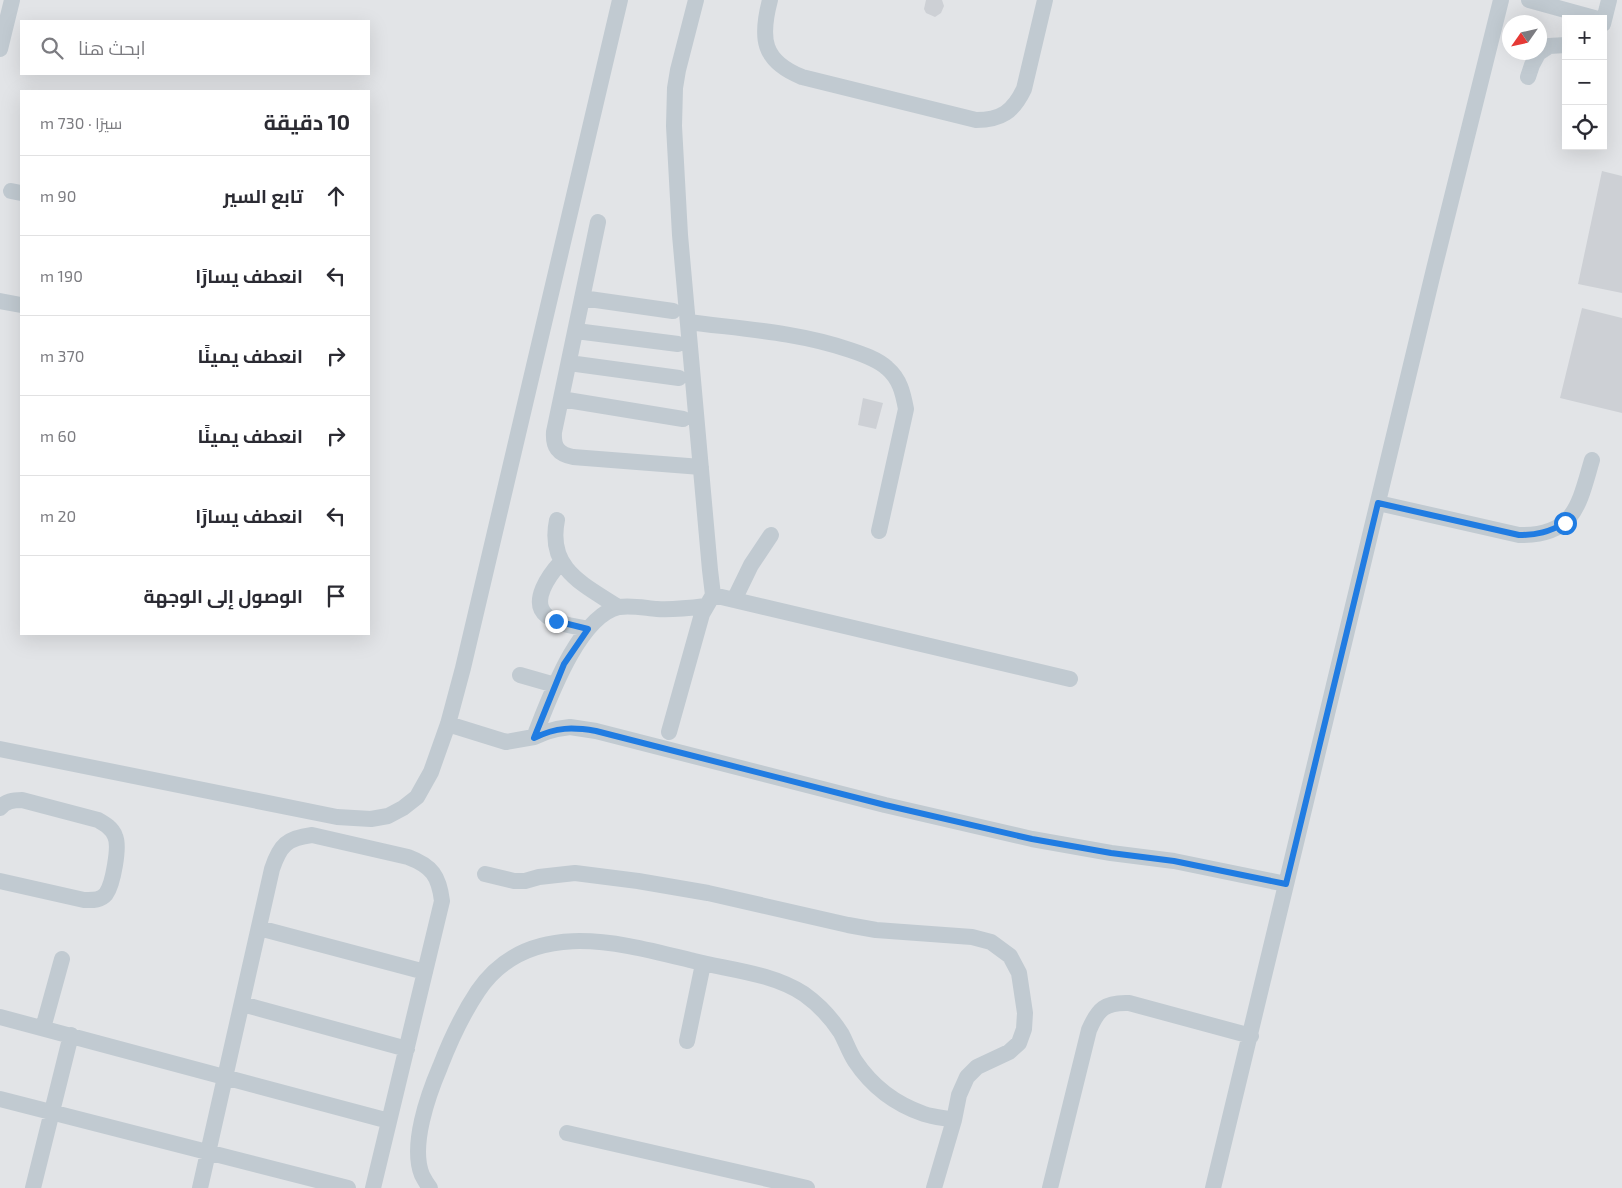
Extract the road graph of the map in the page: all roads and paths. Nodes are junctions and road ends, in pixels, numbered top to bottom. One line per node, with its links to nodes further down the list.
1 (12, 0): 13 (lane)
2 (620, 0): 42 (lane)
3 (696, 0): 21 (lane)
4 (770, 0): 5 (lane)
5 (1045, 0)
6 (1501, 0): 30 (lane)
7 (1529, 0): 9 (lane)
8 (1610, 0): 10 (lane)
9 (1581, 15)
10 (1604, 15)
11 (1562, 45): 12 (lane)
12 (1547, 47)
13 (0, 50)
14 (1535, 60): 15 (lane)
15 (1528, 77)
16 (598, 222): 17 (lane)
17 (582, 298): 20 (lane); 22 (lane)
18 (0, 301): 19 (lane)
19 (20, 305)
20 (673, 311)
21 (688, 322): 29 (lane); 32 (lane)
22 (576, 331): 23 (lane); 24 (lane)
23 (678, 344)
24 (569, 364): 25 (lane); 26 (lane)
25 (679, 378)
26 (561, 399): 27 (lane); 29 (lane)
27 (683, 419)
28 (1592, 460): 30 (lane)
29 (701, 467): 35 (lane)
30 (1378, 503): 49 (lane)
31 (557, 520): 34 (lane)
32 (879, 531)
33 (771, 535): 36 (lane)
34 (561, 562): 37 (lane); 38 (lane)
35 (710, 600): 36 (lane); 37 (lane); 43 (lane)
36 (734, 600): 40 (lane)
37 (618, 607): 38 (lane)
38 (588, 629): 41 (lane)
39 (520, 675): 41 (lane)
40 (1070, 679)
41 (556, 685): 44 (lane)
42 (448, 724): 44 (lane); 45 (lane)
43 (669, 732)
44 (534, 738): 49 (lane)
45 (0, 749)
46 (0, 808): 48 (lane)
47 (485, 874): 64 (lane)
48 (0, 881)
49 (1286, 884): 58 (lane)
50 (259, 928): 53 (lane); 53 (lane); 54 (lane)
51 (62, 958): 56 (lane)
52 (703, 964): 59 (lane); 64 (lane); 72 (lane)
53 (425, 972): 60 (lane)
54 (242, 1004): 60 (lane); 61 (lane)
55 (0, 1016): 56 (lane)
56 (43, 1028): 57 (lane)
57 (71, 1035): 61 (lane); 63 (lane)
58 (1251, 1036): 75 (lane); 76 (lane)
59 (687, 1041)
60 (407, 1049): 65 (lane)
61 (225, 1077): 65 (lane); 67 (lane)
62 (0, 1099): 63 (lane)
63 (52, 1112): 67 (lane); 68 (lane)
64 (954, 1120): 74 (lane)
65 (390, 1121): 71 (lane)
66 (567, 1133): 73 (lane)
67 (208, 1152): 69 (lane); 70 (lane)
68 (32, 1188)
69 (200, 1188)
70 (348, 1188)
71 (373, 1188)
72 (430, 1188)
73 (807, 1188)
74 (934, 1188)
75 (1050, 1188)
76 (1213, 1188)

